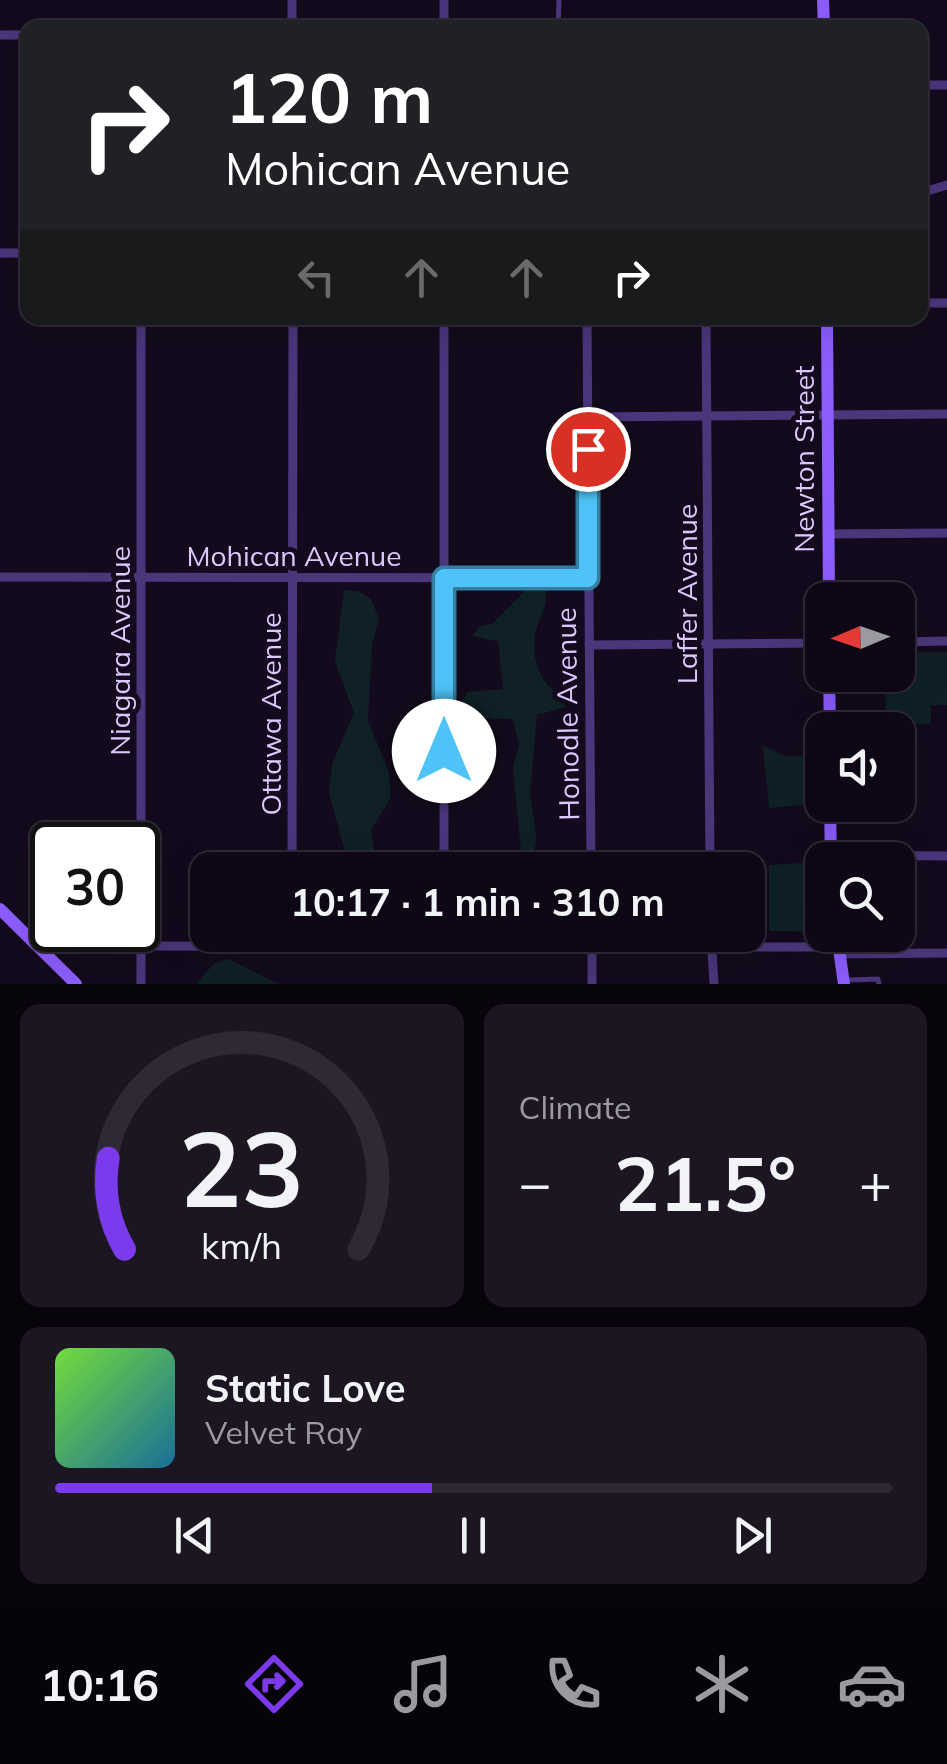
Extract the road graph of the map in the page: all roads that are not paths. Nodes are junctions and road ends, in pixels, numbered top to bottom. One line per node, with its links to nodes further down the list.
1 (141, 325): 13 (street, Niagara Avenue)
2 (292, 325): 15 (street, Ottawa Avenue)
3 (444, 325): 16 (street)
4 (586, 325): 10 (street, Honodle Avenue)
5 (706, 325): 9 (street, Laffer Avenue)
6 (827, 325): 8 (street, Newton Street)
7 (947, 414): 8 (street)
8 (828, 415): 9 (street); 12 (street, Newton Street)
9 (707, 416): 10 (street); 20 (street, Laffer Avenue)
10 (588, 417): 17 (street, Honodle Avenue)
11 (947, 533): 12 (street)
12 (828, 534): 18 (street, Newton Street)
13 (141, 577): 14 (street, Mohican Avenue); 15 (street, Mohican Avenue); 24 (street, Niagara Avenue)
14 (0, 578)
15 (292, 578): 16 (street, Mohican Avenue); 25 (street, Ottawa Avenue)
16 (444, 578): 17 (street, Mohican Avenue); 26 (street)
17 (588, 578): 23 (street, Honodle Avenue)
18 (829, 582)
19 (947, 641): 21 (street)
20 (709, 642): 22 (street); 23 (street); 28 (street, Laffer Avenue)
21 (915, 642)
22 (805, 643)
23 (589, 645): 27 (street, Honodle Avenue)
24 (142, 822)
25 (292, 852)
26 (444, 852)
27 (591, 852)
28 (710, 852)
29 (947, 856): 30 (street)
30 (915, 857)
31 (0, 909): 43 (street)
32 (765, 942): 33 (street)
33 (805, 944)
34 (160, 946): 35 (street)
35 (190, 946)
36 (142, 952): 44 (street, Niagara Avenue)
37 (592, 952): 45 (street)
38 (712, 952): 46 (street)
39 (839, 952): 42 (street)
40 (915, 952): 41 (street)
41 (947, 954)
42 (843, 982): 47 (lane)
43 (76, 984)
44 (140, 984)
45 (592, 984)
46 (714, 984)
47 (878, 984)

